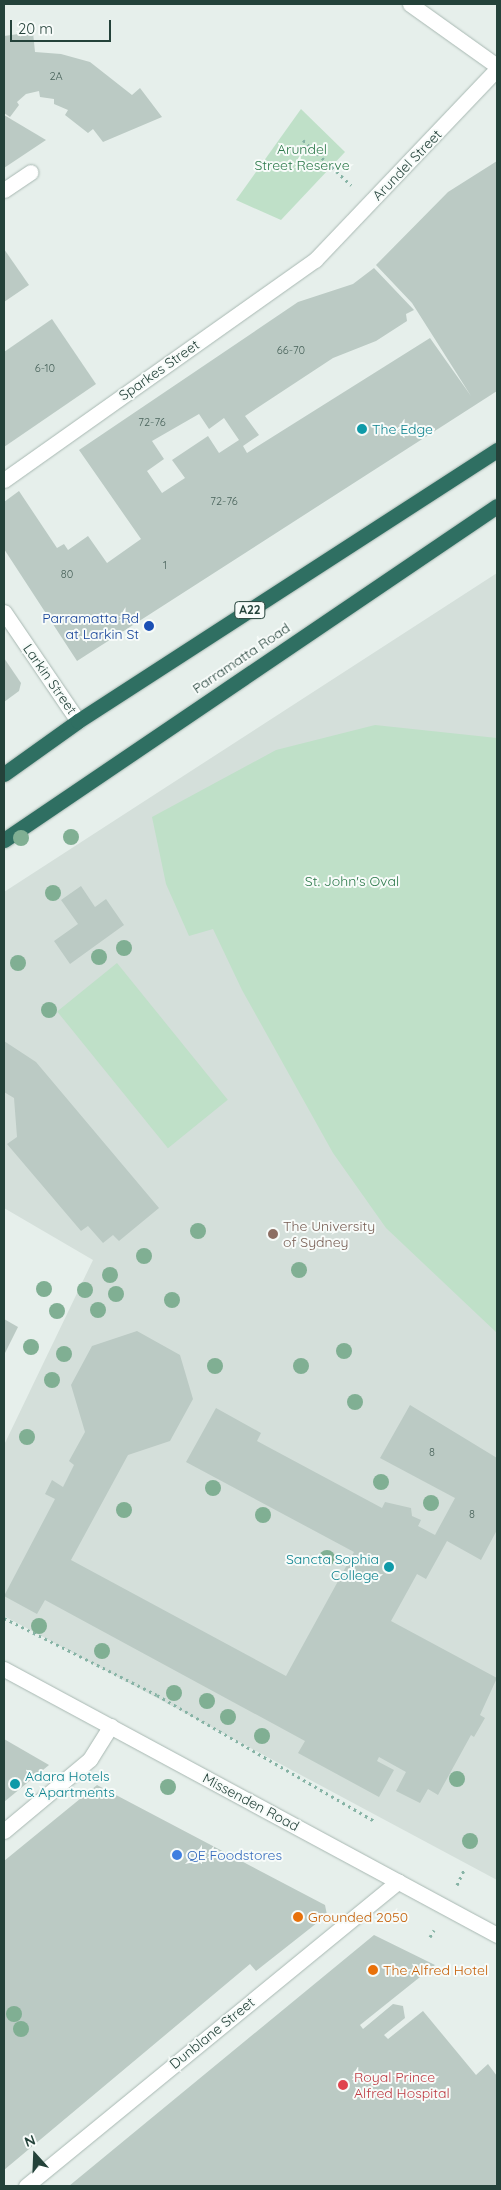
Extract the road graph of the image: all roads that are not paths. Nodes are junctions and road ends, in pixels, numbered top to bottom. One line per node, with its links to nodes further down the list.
1 (410, 4): 2 (street)
2 (497, 68): 5 (street, Arundel Street)
3 (31, 172): 4 (street)
4 (4, 190)
5 (315, 260): 7 (street, Sparkes Street)
6 (497, 450): 10 (highway, A22)
7 (4, 480)
8 (497, 506): 12 (highway, Parramatta Road)
9 (4, 612): 10 (street, Larkin Street)
10 (78, 721): 11 (highway, A22)
11 (4, 774)
12 (4, 840)
13 (4, 1669): 14 (street, Missenden Road)
14 (111, 1726): 15 (street); 16 (street, Missenden Road)
15 (4, 1831)
16 (398, 1881): 17 (street, Missenden Road); 18 (street, Dunblane Street)
17 (497, 1935)
18 (26, 2186)

